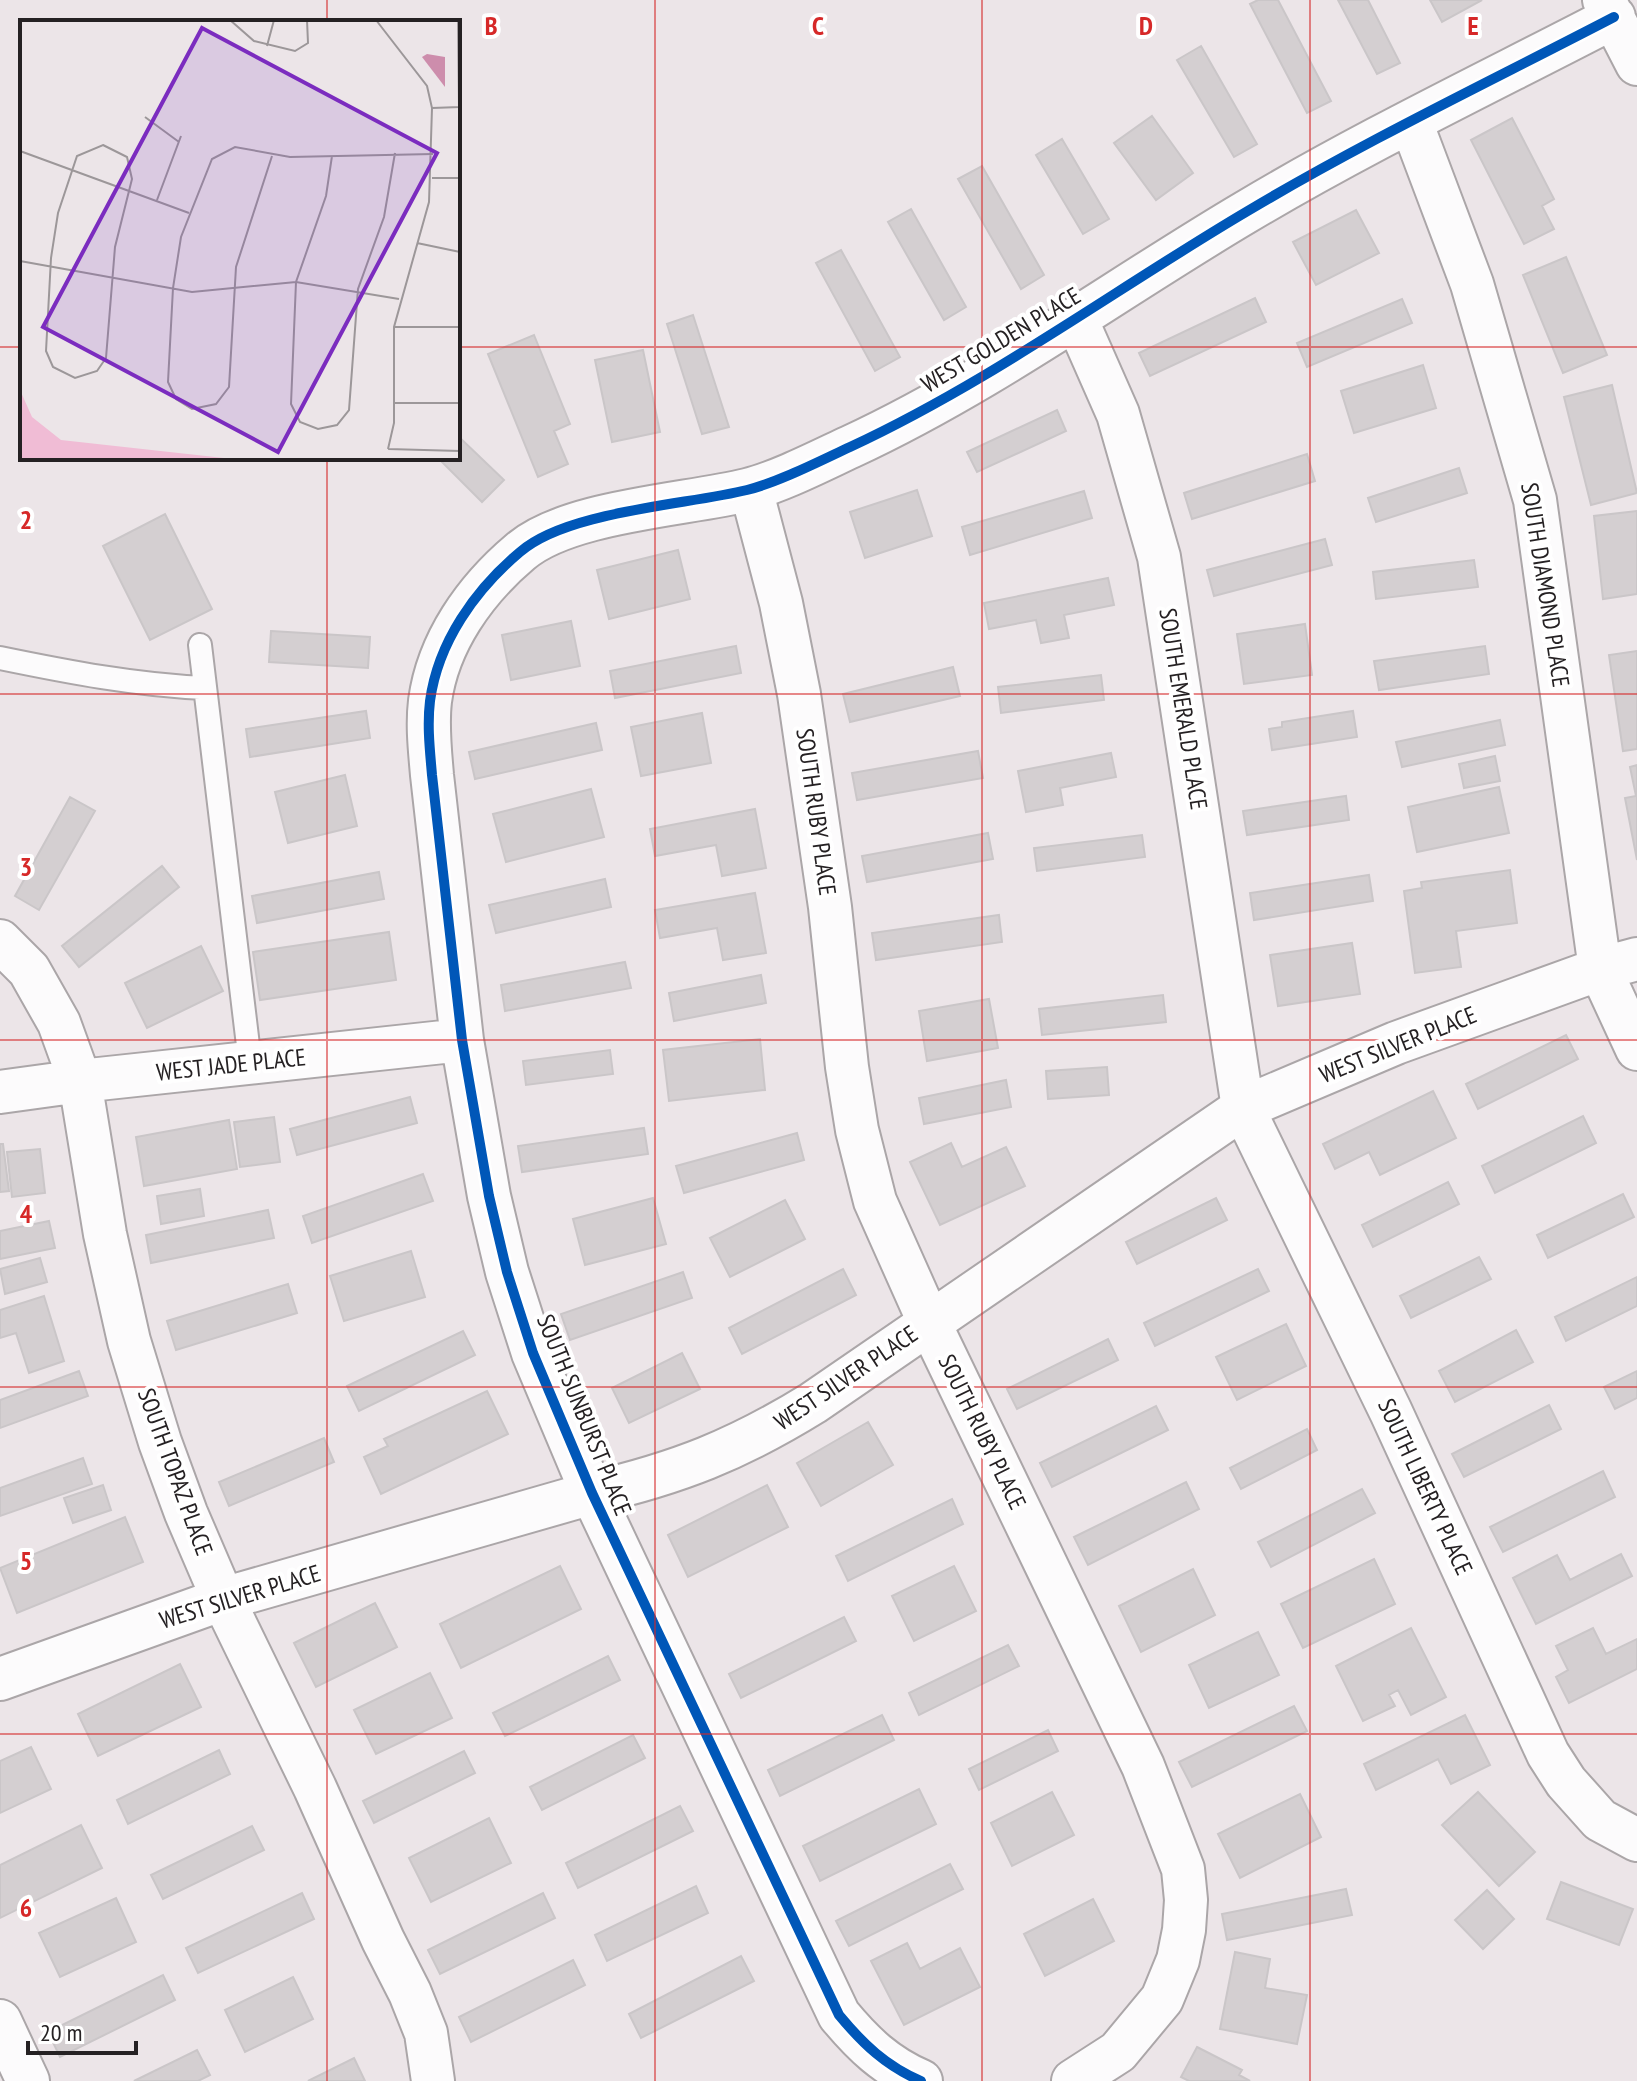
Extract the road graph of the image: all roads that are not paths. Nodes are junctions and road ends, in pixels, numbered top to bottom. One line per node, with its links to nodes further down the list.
1 (1609, 9): 2 (street); 3 (street, WEST GOLDEN PLACE)
2 (1637, 64)
3 (1411, 122): 4 (street, WEST GOLDEN PLACE); 11 (street, SOUTH DIAMOND PLACE)
4 (1077, 321): 5 (street, WEST GOLDEN PLACE); 17 (street, SOUTH EMERALD PLACE)
5 (751, 489): 8 (street, WEST GOLDEN PLACE); 18 (street, SOUTH RUBY PLACE)
6 (200, 645): 9 (lane)
7 (0, 658): 9 (lane)
8 (434, 681): 12 (street, SOUTH SUNBURST PLACE)
9 (205, 688): 14 (lane)
10 (0, 941): 15 (street, SOUTH TOPAZ PLACE)
11 (1618, 964): 13 (street); 17 (street, WEST SILVER PLACE)
12 (462, 1040): 14 (street, WEST JADE PLACE); 19 (street, SOUTH SUNBURST PLACE)
13 (1637, 1049)
14 (250, 1062): 15 (street, WEST JADE PLACE)
15 (80, 1081): 16 (street, WEST JADE PLACE); 20 (street, SOUTH TOPAZ PLACE)
16 (0, 1092)
17 (1243, 1108): 18 (street, WEST SILVER PLACE); 22 (street, SOUTH LIBERTY PLACE)
18 (929, 1322): 19 (street, WEST SILVER PLACE); 27 (street, SOUTH RUBY PLACE)
19 (592, 1493): 20 (street, WEST SILVER PLACE); 26 (street, SOUTH SUNBURST PLACE)
20 (223, 1599): 21 (street, WEST SILVER PLACE); 25 (street, SOUTH TOPAZ PLACE)
21 (0, 1679)
22 (1637, 1840)
23 (0, 2021): 24 (street)
24 (28, 2081)
25 (433, 2081)
26 (921, 2081)
27 (1073, 2081)

